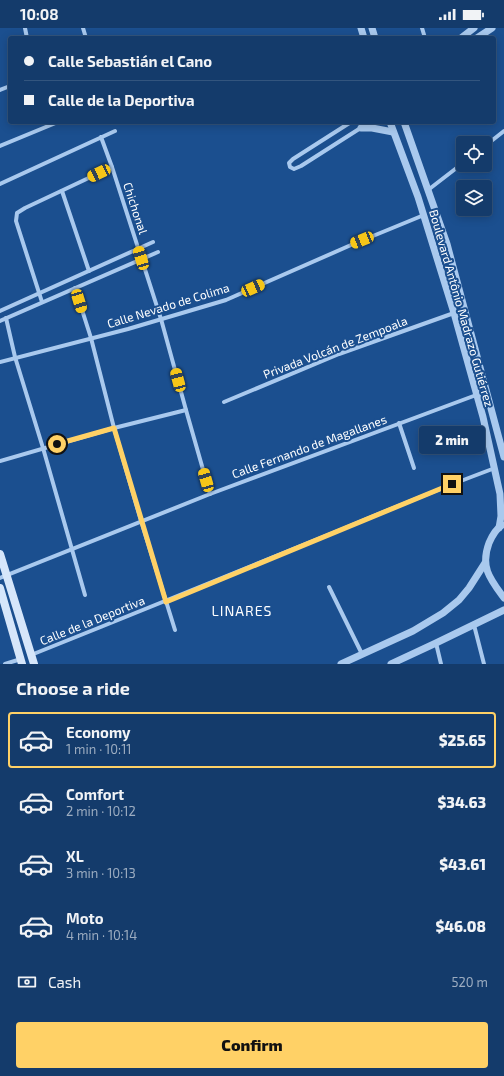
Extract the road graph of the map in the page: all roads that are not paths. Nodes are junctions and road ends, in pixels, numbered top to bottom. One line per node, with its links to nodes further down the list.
1 (474, 28): 3 (street)
2 (492, 28): 4 (street)
3 (464, 33)
4 (480, 36)
5 (53, 124): 18 (street)
6 (348, 124): 11 (street)
7 (367, 124): 11 (street)
8 (391, 124): 14 (street, Boulevard Antônio Madrazo Gutiérrez)
9 (405, 124): 15 (street, Boulevard Antônio Madrazo Gutiérrez)
10 (409, 124): 15 (street)
11 (362, 128): 14 (street)
12 (115, 131): 16 (street)
13 (504, 131): 17 (street)
14 (393, 132): 24 (street, Boulevard Antônio Madrazo Gutiérrez)
15 (408, 134): 22 (street, Boulevard Antônio Madrazo Gutiérrez)
16 (101, 137): 19 (street, Chichonal); 21 (street)
17 (492, 140)
18 (0, 146)
19 (112, 167): 23 (street); 26 (street, Chichonal)
20 (456, 168): 22 (street)
21 (0, 184)
22 (428, 190): 41 (street, Boulevard Antônio Madrazo Gutiérrez)
23 (62, 191): 29 (street); 31 (street)
24 (424, 215): 34 (street, Boulevard Antônio Madrazo Gutiérrez); 36 (street, Calle Nevado de Colima)
25 (153, 242): 26 (street)
26 (138, 248): 28 (street, Chichonal); 29 (street)
27 (158, 252): 28 (street)
28 (141, 258): 30 (street); 36 (street, Chichonal)
29 (89, 271): 31 (street)
30 (75, 288): 32 (street); 38 (street)
31 (39, 293): 32 (street); 33 (street)
32 (42, 302): 35 (street)
33 (0, 311)
34 (454, 313): 42 (street, Boulevard Antônio Madrazo Gutiérrez); 43 (street, Privada Volcán de Zempoala)
35 (6, 318): 37 (street); 39 (street)
36 (162, 320): 38 (street, Calle Nevado de Colima); 44 (street, Chichonal)
37 (0, 321)
38 (90, 338): 39 (street, Calle Nevado de Colima); 46 (street)
39 (15, 358): 40 (street, Calle Nevado de Colima); 47 (street)
40 (0, 362)
41 (486, 391): 42 (street, Calle Fernando de Magallanes); 48 (street, Boulevard Antônio Madrazo Gutiérrez)
42 (476, 394): 45 (street, Calle Fernando de Magallanes); 51 (street, Boulevard Antônio Madrazo Gutiérrez)
43 (224, 402)
44 (186, 410): 46 (street); 52 (street, Chichonal)
45 (399, 423): 50 (street); 52 (street, Calle Fernando de Magallanes)
46 (114, 428): 47 (street); 53 (street)
47 (43, 448): 49 (street); 55 (street)
48 (504, 457)
49 (0, 461)
50 (414, 468)
51 (495, 468): 54 (street, Boulevard Antônio Madrazo Gutiérrez); 63 (street, Calle de la Deportiva)
52 (210, 494): 53 (street, Calle Fernando de Magallanes)
53 (141, 521): 55 (street, Calle Fernando de Magallanes); 63 (street)
54 (501, 526): 57 (street)
55 (71, 550): 58 (street, Calle Fernando de Magallanes); 61 (street)
56 (0, 554): 58 (main road)
57 (484, 563): 62 (street); 68 (street)
58 (3, 577): 69 (main road)
59 (329, 587): 68 (street)
60 (0, 588): 70 (main road)
61 (85, 595)
62 (504, 598)
63 (166, 602): 66 (street); 69 (street, Calle de la Deportiva)
64 (504, 610): 65 (street)
65 (474, 625): 67 (street); 76 (street)
66 (175, 630)
67 (436, 643): 72 (street); 75 (street)
68 (362, 654): 71 (street)
69 (31, 655): 74 (main road)
70 (22, 661): 73 (street)
71 (344, 663)
72 (395, 663)
73 (5, 664)
74 (34, 664)
75 (441, 664)
76 (484, 664)

